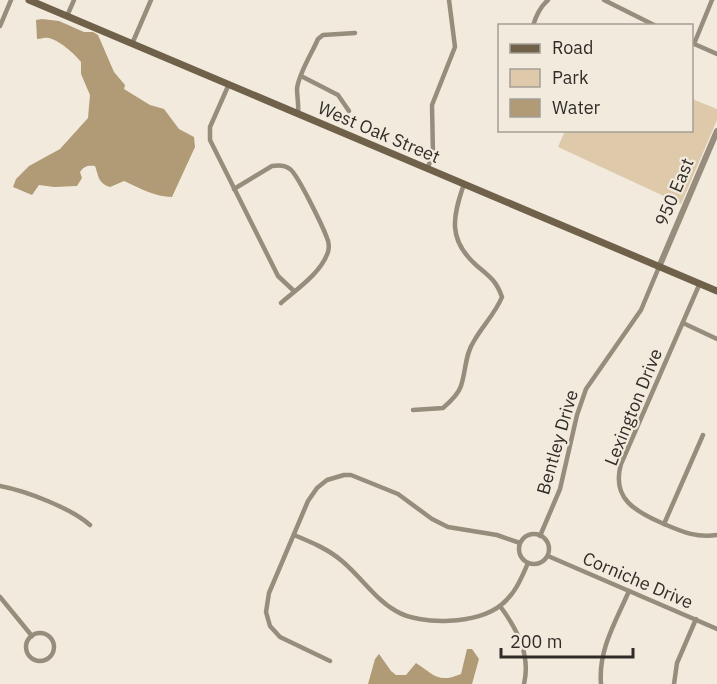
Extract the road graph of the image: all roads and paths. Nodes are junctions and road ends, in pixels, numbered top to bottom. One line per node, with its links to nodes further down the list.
1 (11, 0): 12 (street)
2 (29, 0): 9 (main road, West Oak Street)
3 (74, 0): 9 (street)
4 (151, 0): 15 (street)
5 (449, 0): 22 (street)
6 (549, 0): 10 (street)
7 (604, 0): 11 (street)
8 (712, 0): 14 (street)
9 (67, 16): 15 (main road, West Oak Street)
10 (533, 24)
11 (652, 24)
12 (0, 27)
13 (355, 33): 17 (street)
14 (693, 43): 16 (street)
15 (132, 44): 18 (main road, West Oak Street)
16 (717, 54)
17 (301, 76): 19 (street); 20 (street)
18 (229, 84): 20 (main road, West Oak Street); 24 (street)
19 (349, 111)
20 (298, 114): 22 (main road, West Oak Street)
21 (717, 131): 25 (street, 950 East)
22 (428, 169): 23 (main road, West Oak Street)
23 (464, 184): 25 (main road, West Oak Street); 32 (street)
24 (234, 189): 27 (street); 27 (street)
25 (659, 267): 26 (main road, West Oak Street); 39 (street, Bentley Drive)
26 (700, 283): 28 (main road, West Oak Street); 30 (street, Lexington Drive)
27 (294, 291): 29 (street)
28 (717, 291)
29 (281, 303)
30 (682, 323): 31 (street); 35 (street, Lexington Drive)
31 (717, 339)
32 (413, 410)
33 (703, 435): 35 (street)
34 (0, 486): 36 (street)
35 (664, 524): 38 (street, Lexington Drive)
36 (90, 525)
37 (294, 535): 40 (street); 45 (street); 49 (street)
38 (717, 535)
39 (540, 536): 40 (street); 41 (street)
40 (520, 543): 42 (street)
41 (548, 556): 42 (street); 43 (street, Corniche Drive)
42 (528, 563): 45 (street)
43 (629, 591): 46 (street, Corniche Drive); 51 (street)
44 (0, 597): 48 (street)
45 (500, 606): 50 (street)
46 (696, 619): 47 (street, Corniche Drive); 52 (street)
47 (717, 628)
48 (32, 636): 48 (street)
49 (330, 661)
50 (524, 684)
51 (601, 684)
52 (674, 684)

